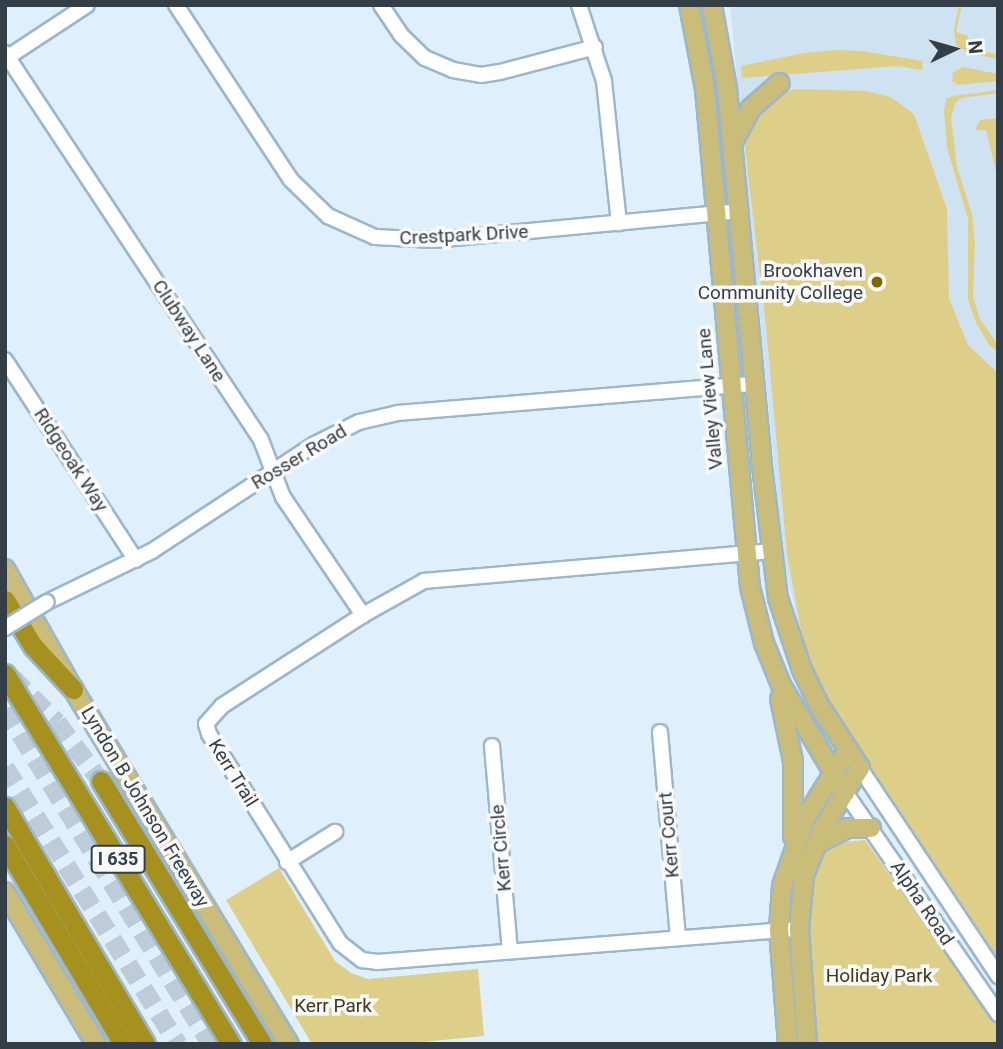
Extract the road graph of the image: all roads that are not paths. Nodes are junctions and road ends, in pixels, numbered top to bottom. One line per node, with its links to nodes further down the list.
1 (87, 5): 8 (street)
2 (176, 5): 13 (street, Crestpark Drive)
3 (381, 5): 7 (street)
4 (579, 5): 7 (street)
5 (689, 5): 12 (main road, Valley View Lane)
6 (712, 5): 10 (main road)
7 (595, 47): 13 (street)
8 (6, 56): 17 (street, Clubway Lane)
9 (780, 83): 10 (main road)
10 (733, 143): 11 (main road)
11 (739, 211): 12 (street, Crestpark Drive); 15 (main road)
12 (715, 214): 13 (street, Crestpark Drive); 16 (main road, Valley View Lane)
13 (619, 223)
14 (5, 360): 20 (street, Ridgeoak Way)
15 (754, 384): 16 (street, Rosser Road); 18 (main road)
16 (730, 386): 17 (street, Rosser Road); 19 (main road, Valley View Lane)
17 (273, 471): 20 (street, Rosser Road); 23 (street, Clubway Lane)
18 (772, 551): 19 (street, Kerr Trail); 30 (main road)
19 (745, 554): 23 (street, Kerr Trail); 25 (main road, Valley View Lane)
20 (136, 559): 24 (street, Rosser Road, bridge)
21 (5, 569): 27 (main road, Lyndon B Johnson Freeway)
22 (5, 600): 27 (highway)
23 (363, 615): 41 (street, Kerr Trail)
24 (5, 628)
25 (775, 668): 32 (main road, Valley View Lane); 40 (main road)
26 (5, 674): 52 (highway, I 635)
27 (73, 690): 54 (main road, Lyndon B Johnson Freeway)
28 (660, 732): 45 (street, Kerr Court)
29 (492, 746): 46 (street, Kerr Circle)
30 (848, 750): 31 (main road); 32 (main road)
31 (860, 768): 34 (main road); 47 (street, Alpha Road)
32 (832, 772): 34 (main road, Valley View Lane); 40 (main road)
33 (101, 781): 53 (highway)
34 (845, 792): 36 (street, Alpha Road); 38 (main road)
35 (5, 807): 51 (highway)
36 (871, 828): 38 (main road); 48 (street, Alpha Road)
37 (335, 831): 41 (street)
38 (816, 844): 43 (main road)
39 (5, 845): 50 (highway)
40 (792, 851): 44 (main road)
41 (288, 862): 46 (street, Kerr Trail)
42 (5, 892): 49 (main road)
43 (799, 929): 44 (street, Kerr Trail); 56 (main road)
44 (779, 930): 45 (street, Kerr Trail); 55 (main road)
45 (678, 938): 46 (street, Kerr Trail)
46 (510, 951)
47 (998, 976)
48 (998, 1014)
49 (96, 1044)
50 (123, 1044)
51 (145, 1044)
52 (231, 1044)
53 (262, 1044)
54 (289, 1044)
55 (788, 1044)
56 (807, 1044)

